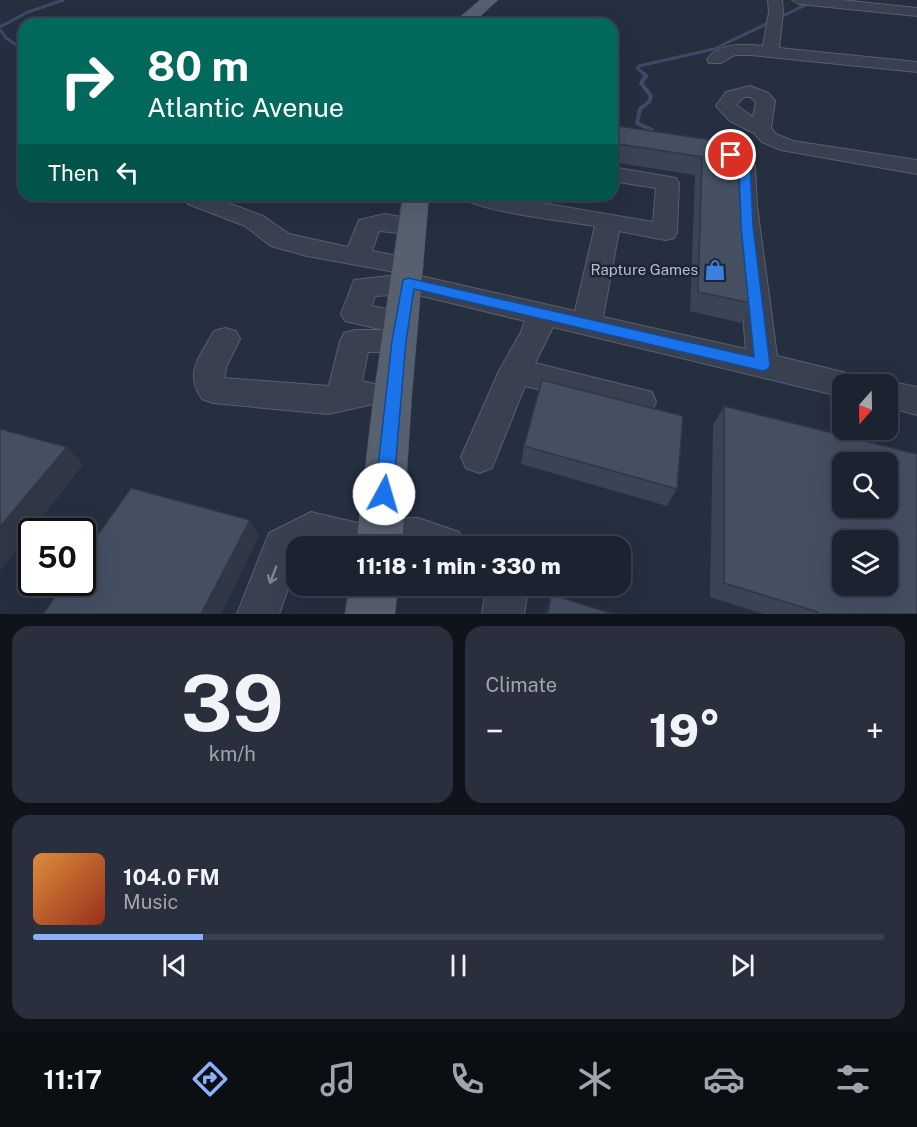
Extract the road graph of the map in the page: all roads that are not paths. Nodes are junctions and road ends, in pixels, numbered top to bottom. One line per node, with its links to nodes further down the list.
1 (490, 0): 5 (main road)
2 (775, 0): 6 (street)
3 (799, 0): 4 (street)
4 (917, 12)
5 (468, 18)
6 (770, 52): 7 (street); 8 (street)
7 (715, 59)
8 (917, 67)
9 (761, 129): 11 (street)
10 (682, 148): 23 (street)
11 (917, 167)
12 (618, 175): 16 (street)
13 (202, 201): 17 (street)
14 (491, 201): 16 (street)
15 (414, 210): 17 (street); 18 (main road)
16 (608, 221): 20 (street)
17 (357, 258): 18 (street)
18 (408, 278): 19 (street); 21 (main road); 21 (street)
19 (542, 314): 20 (street); 24 (street)
20 (587, 324): 23 (street)
21 (401, 332): 26 (main road); 27 (street)
22 (225, 339): 27 (street)
23 (763, 365): 25 (street)
24 (515, 371): 30 (street); 31 (street)
25 (832, 381)
26 (393, 393): 27 (street); 34 (main road)
27 (352, 394)
28 (898, 396): 29 (street)
29 (917, 401)
30 (640, 402)
31 (479, 457)
32 (300, 536): 33 (street, one-way to 32)
33 (325, 536)
34 (377, 536)
35 (286, 545): 38 (street, one-way to 38)
36 (372, 596): 39 (main road)
37 (506, 596): 40 (street)
38 (258, 614)
39 (370, 614)
40 (503, 614)

